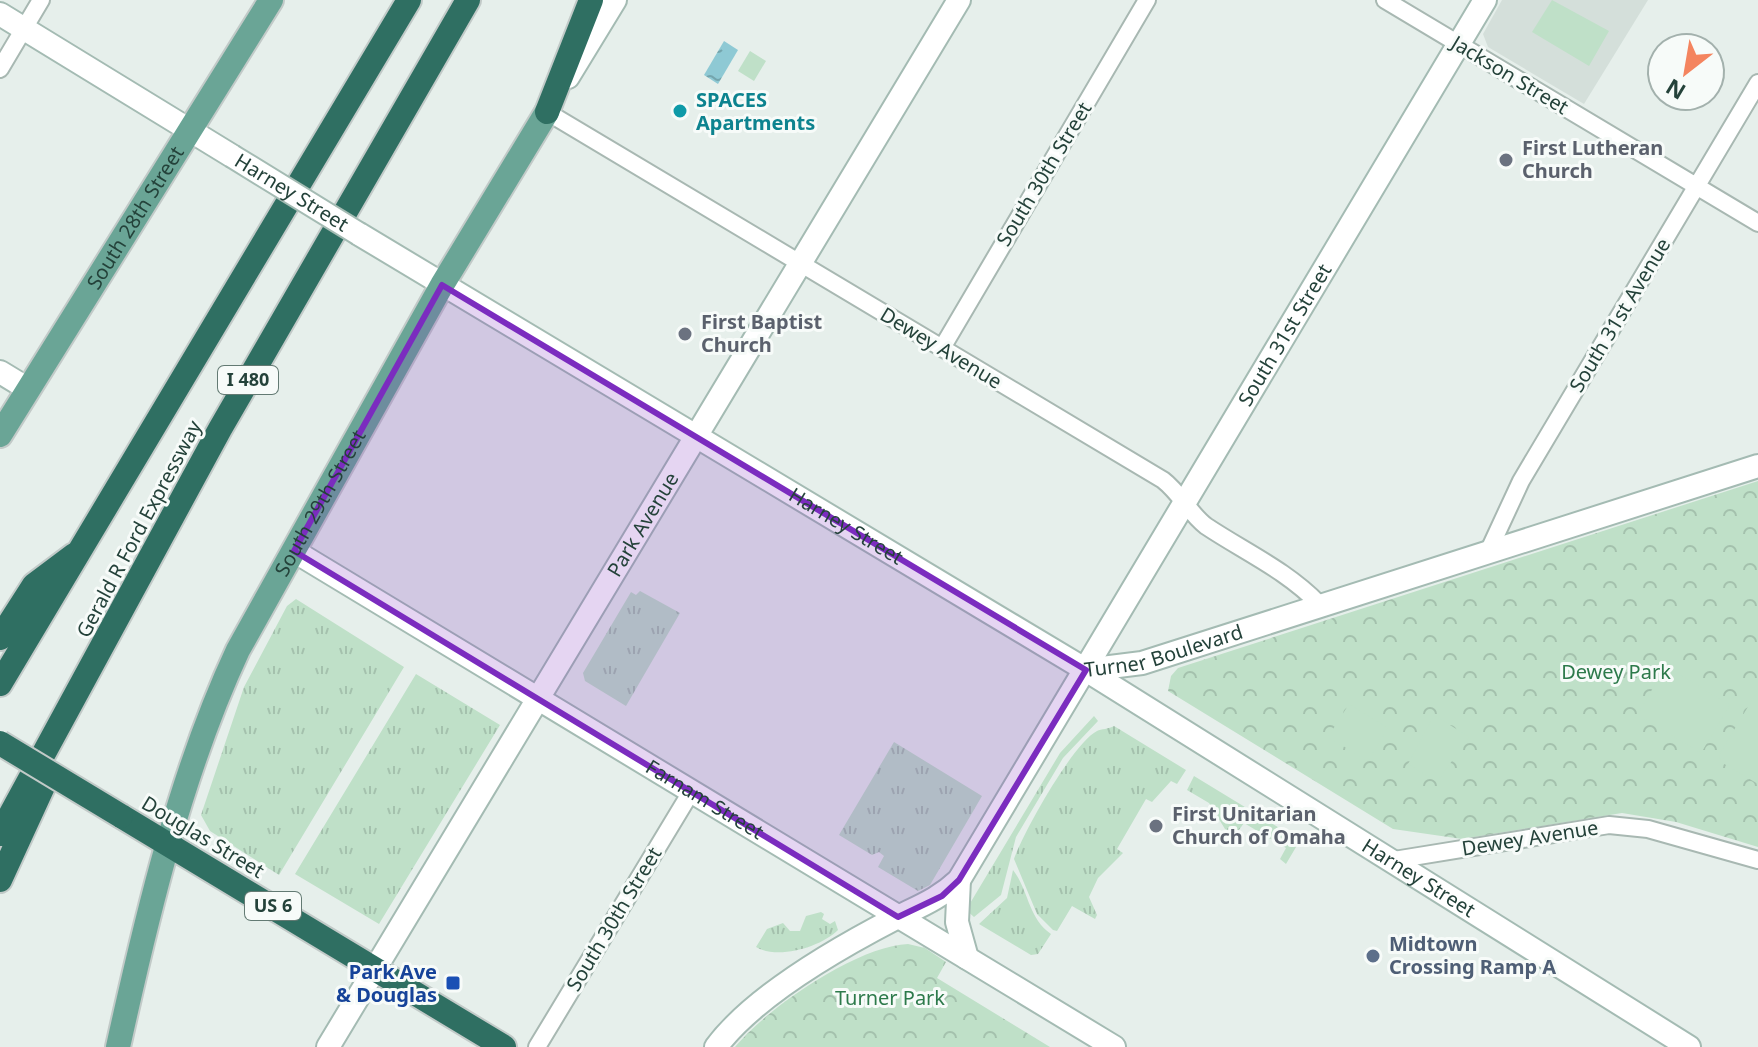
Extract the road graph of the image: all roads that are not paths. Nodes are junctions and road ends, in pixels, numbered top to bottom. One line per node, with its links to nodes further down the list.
1 (41, 0): 12 (street)
2 (271, 0): 17 (main road, South 28th Street)
3 (409, 0): 29 (highway, Gerald R Ford Expressway / I 480)
4 (468, 0): 32 (highway, Gerald R Ford Expressway / I 480)
5 (591, 0): 16 (highway)
6 (615, 0): 16 (street, South 29th Street)
7 (959, 0): 20 (street, Park Avenue)
8 (1147, 0): 22 (street, South 30th Street)
9 (1385, 0): 13 (street, Jackson Street)
10 (1485, 0): 13 (street, South 31st Street)
11 (0, 14): 12 (street, Harney Street)
12 (24, 28): 14 (street); 17 (street, Harney Street)
13 (1458, 44): 18 (street, Jackson Street); 28 (street, South 31st Street)
14 (0, 69)
15 (1758, 83): 18 (street, South 31st Avenue)
16 (547, 112): 20 (street, Dewey Avenue); 21 (main road, South 29th Street)
17 (188, 129): 21 (street, Harney Street, bridge); 24 (main road, South 28th Street)
18 (1696, 186): 19 (street, Jackson Street); 30 (street, South 31st Avenue)
19 (1758, 223)
20 (801, 264): 22 (street, Dewey Avenue); 26 (street, Park Avenue)
21 (442, 285): 26 (street, Harney Street); 31 (main road, South 29th Street)
22 (942, 348): 28 (street, Dewey Avenue)
23 (0, 372): 24 (street)
24 (28, 389): 25 (main road, South 28th Street)
25 (0, 435)
26 (697, 438): 35 (street, Harney Street); 37 (street, Park Avenue)
27 (1758, 466): 30 (street, Turner Boulevard)
28 (1186, 501): 33 (street, Dewey Avenue); 35 (street, South 31st Street)
29 (82, 549): 34 (highway); 36 (highway, Gerald R Ford Expressway / I 480)
30 (1489, 550): 33 (street, Turner Boulevard)
31 (294, 551): 37 (street, Farnam Street); 41 (main road, South 29th Street)
32 (130, 596): 40 (highway, Gerald R Ford Expressway / I 480); 44 (highway)
33 (1319, 604): 35 (street, Turner Boulevard)
34 (0, 638)
35 (1086, 670): 42 (street, Harney Street); 45 (street, Turner Boulevard)
36 (0, 684)
37 (538, 698): 39 (street, Farnam Street); 48 (street, Park Avenue)
38 (0, 743): 41 (highway, Douglas Street / US 6, bridge)
39 (691, 792): 46 (street, Farnam Street); 52 (street, South 30th Street)
40 (0, 834)
41 (170, 845): 48 (highway, Douglas Street / US 6); 50 (main road, South 29th Street)
42 (1394, 860): 43 (street, Dewey Avenue); 55 (street, Harney Street)
43 (1758, 860)
44 (0, 880)
45 (959, 880): 46 (street, Turner Boulevard); 47 (street)
46 (898, 917): 47 (street, Farnam Street); 53 (street, Turner Boulevard)
47 (967, 958): 54 (street, Farnam Street)
48 (375, 969): 49 (highway, Douglas Street / US 6); 51 (street, Park Avenue)
49 (494, 1044)
50 (118, 1047)
51 (328, 1047)
52 (537, 1047)
53 (716, 1047)
54 (1114, 1047)
55 (1689, 1047)

